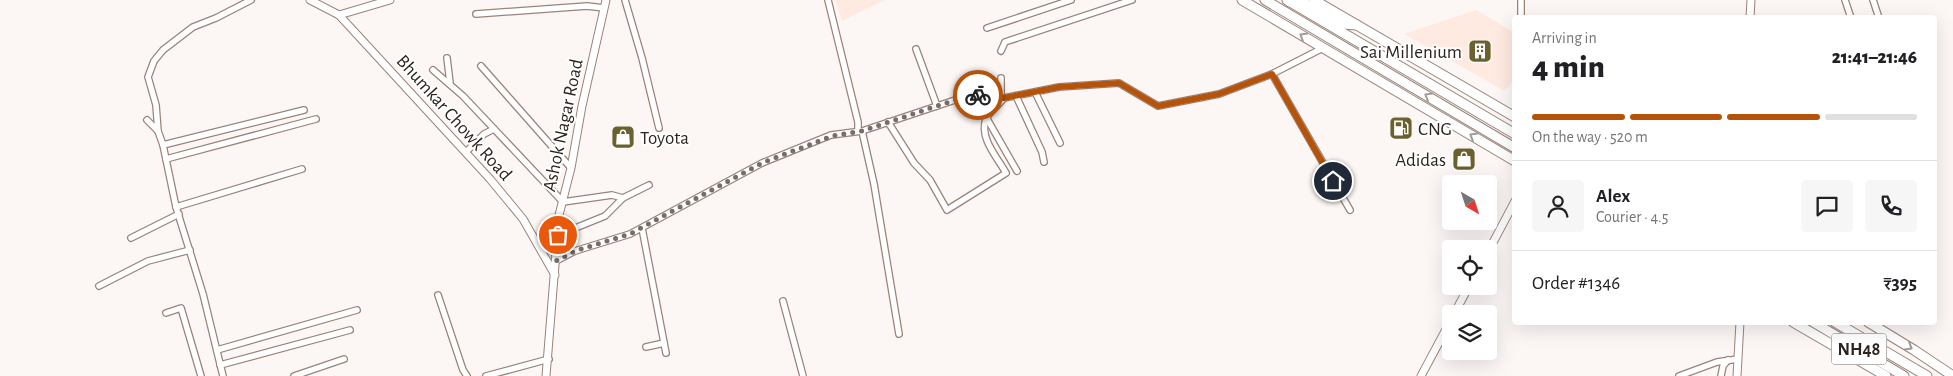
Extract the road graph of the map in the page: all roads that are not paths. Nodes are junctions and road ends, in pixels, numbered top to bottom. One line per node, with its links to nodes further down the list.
1 (250, 0): 49 (street)
2 (310, 0): 20 (street, Bhumkar Chowk Road)
3 (390, 0): 20 (street)
4 (606, 0): 18 (street, Ashok Nagar Road)
5 (625, 0): 46 (street)
6 (828, 0): 48 (street)
7 (1071, 0): 26 (street)
8 (1132, 0): 17 (street)
9 (1242, 0): 27 (main road, one-way to 9)
10 (1264, 0): 53 (main road, one-way to 10)
11 (1314, 0): 25 (main road)
12 (1521, 0): 21 (street)
13 (1751, 0): 22 (street)
14 (1845, 0): 23 (street)
15 (1874, 0): 24 (street)
16 (1289, 1): 25 (main road); 50 (main road)
17 (1115, 2): 29 (street)
18 (604, 8): 19 (street); 58 (street, Ashok Nagar Road)
19 (476, 14)
20 (339, 15): 54 (street, Bhumkar Chowk Road)
21 (1521, 15)
22 (1750, 15)
23 (1850, 15)
24 (1878, 15)
25 (1357, 25): 41 (main road)
26 (987, 28)
27 (1323, 48): 33 (street); 56 (main road, one-way to 27)
28 (916, 49): 39 (street)
29 (1001, 51)
30 (447, 58): 35 (street)
31 (481, 66): 58 (street)
32 (433, 70): 35 (street)
33 (1272, 74): 36 (street); 66 (street)
34 (1001, 78): 38 (street)
35 (450, 83): 47 (street)
36 (1035, 92): 37 (street); 51 (street)
37 (1016, 96): 38 (street); 57 (street)
38 (1002, 97): 39 (street); 42 (street)
39 (937, 106): 45 (street)
40 (304, 110): 52 (street)
41 (1512, 115)
42 (986, 118): 45 (street); 60 (street)
43 (316, 119): 55 (street)
44 (147, 120): 49 (street)
45 (888, 122): 48 (street)
46 (659, 128)
47 (494, 129): 54 (street); 63 (street)
48 (860, 130): 68 (street); 86 (street)
49 (158, 131): 52 (street)
50 (1512, 132)
51 (1060, 143)
52 (163, 145): 55 (street)
53 (1512, 146)
54 (466, 152): 74 (street, Bhumkar Chowk Road)
55 (166, 159): 64 (street)
56 (1512, 159)
57 (1044, 162)
58 (571, 168): 63 (street, Ashok Nagar Road)
59 (302, 169): 64 (street)
60 (1017, 171)
61 (649, 186): 62 (street)
62 (622, 198): 63 (street); 69 (street)
63 (563, 202): 69 (street, Ashok Nagar Road)
64 (176, 207): 67 (street)
65 (1512, 207): 71 (street)
66 (1350, 210)
67 (178, 214): 70 (street); 72 (street)
68 (642, 228): 73 (street); 88 (street)
69 (558, 235): 73 (street, Ashok Nagar Road)
70 (130, 238)
71 (1494, 240)
72 (190, 250): 75 (street); 90 (street)
73 (556, 261): 74 (street, Ashok Nagar Road)
74 (555, 276): 93 (street, Ashok Nagar Road)
75 (99, 286)
76 (438, 295): 100 (street)
77 (783, 300): 103 (street)
78 (357, 310): 90 (street)
79 (166, 313): 97 (street)
80 (1740, 325): 94 (street)
81 (1798, 325): 108 (main road)
82 (1818, 325): 109 (main road, NH48)
83 (1840, 325): 110 (main road, NH48)
84 (1873, 325): 111 (main road, one-way to 111)
85 (350, 330): 96 (street)
86 (899, 334)
87 (1442, 337): 104 (street)
88 (664, 343): 89 (street); 91 (street)
89 (646, 347)
90 (217, 350): 96 (street)
91 (666, 354)
92 (344, 359): 99 (street)
93 (549, 359): 101 (street); 102 (street, Ashok Nagar Road)
94 (1738, 359): 95 (street); 107 (street)
95 (1728, 360): 105 (street); 106 (street)
96 (220, 365): 98 (street)
97 (201, 376)
98 (223, 376)
99 (294, 376)
100 (467, 376)
101 (486, 376)
102 (546, 376)
103 (803, 376)
104 (1421, 376)
105 (1679, 376)
106 (1722, 376)
107 (1737, 376)
108 (1886, 376)
109 (1904, 376)
110 (1927, 376)
111 (1953, 376)

